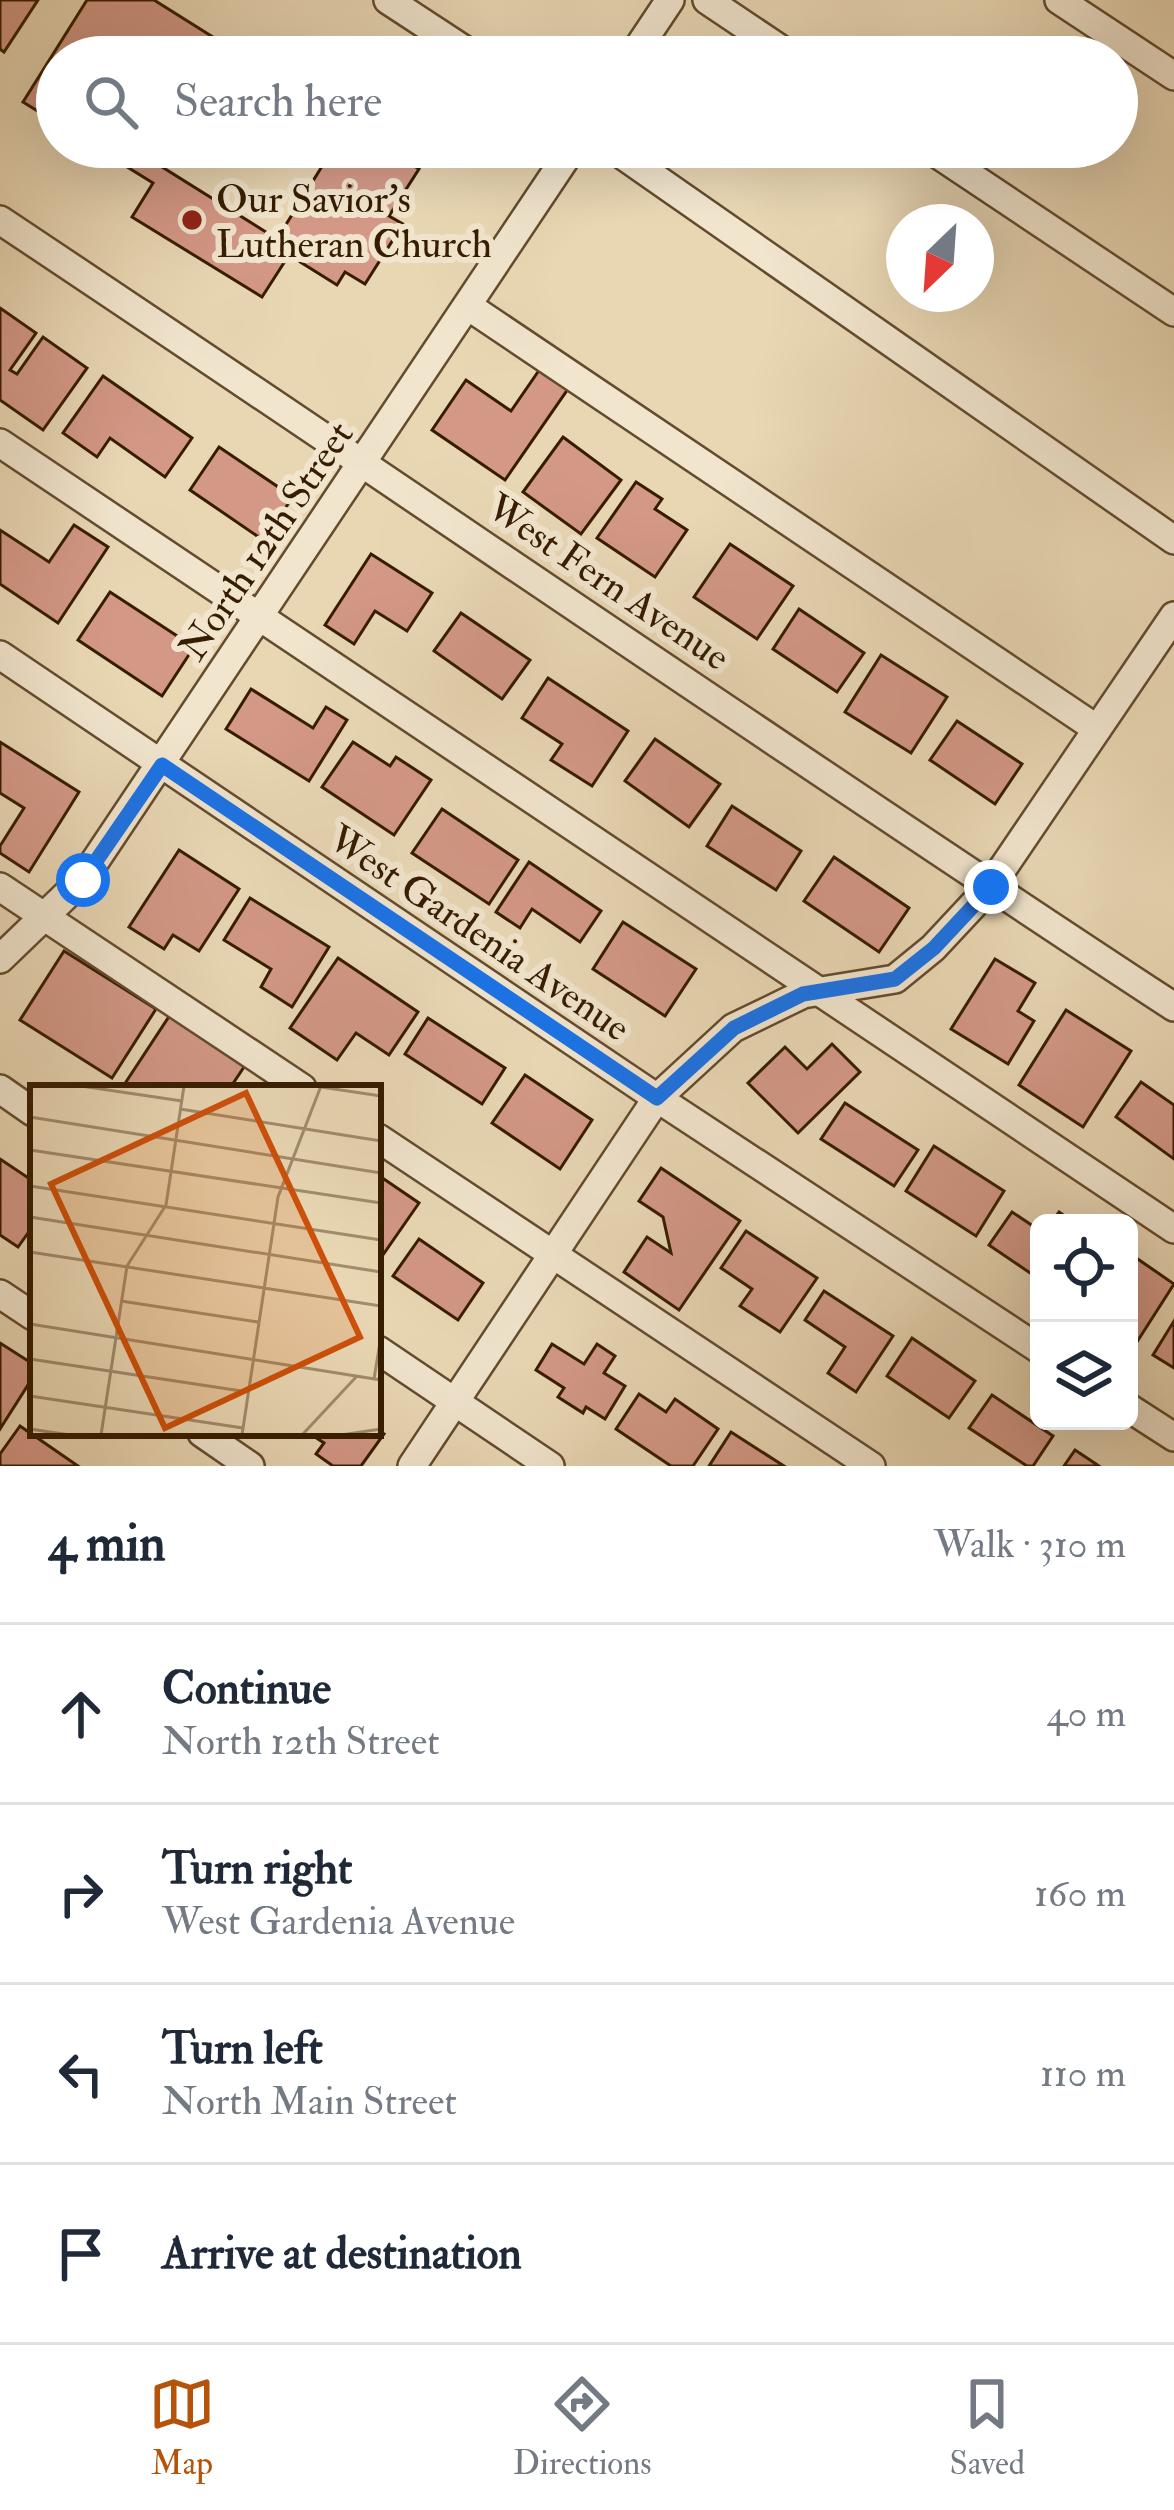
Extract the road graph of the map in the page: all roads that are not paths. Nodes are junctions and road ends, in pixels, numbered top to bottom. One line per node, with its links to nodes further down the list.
1 (388, 0): 5 (street)
2 (670, 0): 6 (street)
3 (707, 0): 7 (street)
4 (1059, 0): 8 (street)
5 (443, 36)
6 (646, 36)
7 (761, 36)
8 (1113, 36)
9 (1138, 52): 10 (street)
10 (1174, 76)
11 (560, 168): 15 (street, North 12th Street)
12 (641, 168): 19 (street)
13 (958, 168): 16 (street)
14 (0, 220): 18 (street, West Fern Avenue)
15 (468, 306): 18 (street, North 12th Street); 23 (street)
16 (1174, 312)
17 (0, 442): 21 (street)
18 (365, 463): 21 (street, North 12th Street); 26 (street, West Fern Avenue)
19 (1174, 540)
20 (1174, 616): 23 (street)
21 (260, 618): 24 (street, North 12th Street); 29 (street)
22 (0, 655): 24 (street, West Gardenia Avenue)
23 (1097, 729): 26 (street)
24 (162, 765): 27 (street, North 12th Street); 33 (street, West Gardenia Avenue)
25 (0, 887): 27 (street)
26 (991, 887): 29 (street); 30 (street, West Fern Avenue)
27 (44, 916): 28 (street, North 12th Street); 31 (street)
28 (0, 959)
29 (819, 992): 33 (street); 36 (street)
30 (1174, 1007)
31 (298, 1085)
32 (0, 1089): 34 (street)
33 (657, 1098): 37 (street); 40 (street, West Gardenia Avenue)
34 (30, 1110)
35 (381, 1140): 37 (street)
36 (1174, 1229)
37 (553, 1255): 42 (street); 49 (street)
38 (0, 1294): 39 (street)
39 (30, 1314)
40 (1030, 1343)
41 (381, 1352): 42 (street)
42 (454, 1402): 47 (street); 48 (street)
43 (1138, 1414): 45 (street)
44 (206, 1436): 46 (street)
45 (1174, 1437)
46 (250, 1466)
47 (412, 1466)
48 (550, 1466)
49 (872, 1466)

